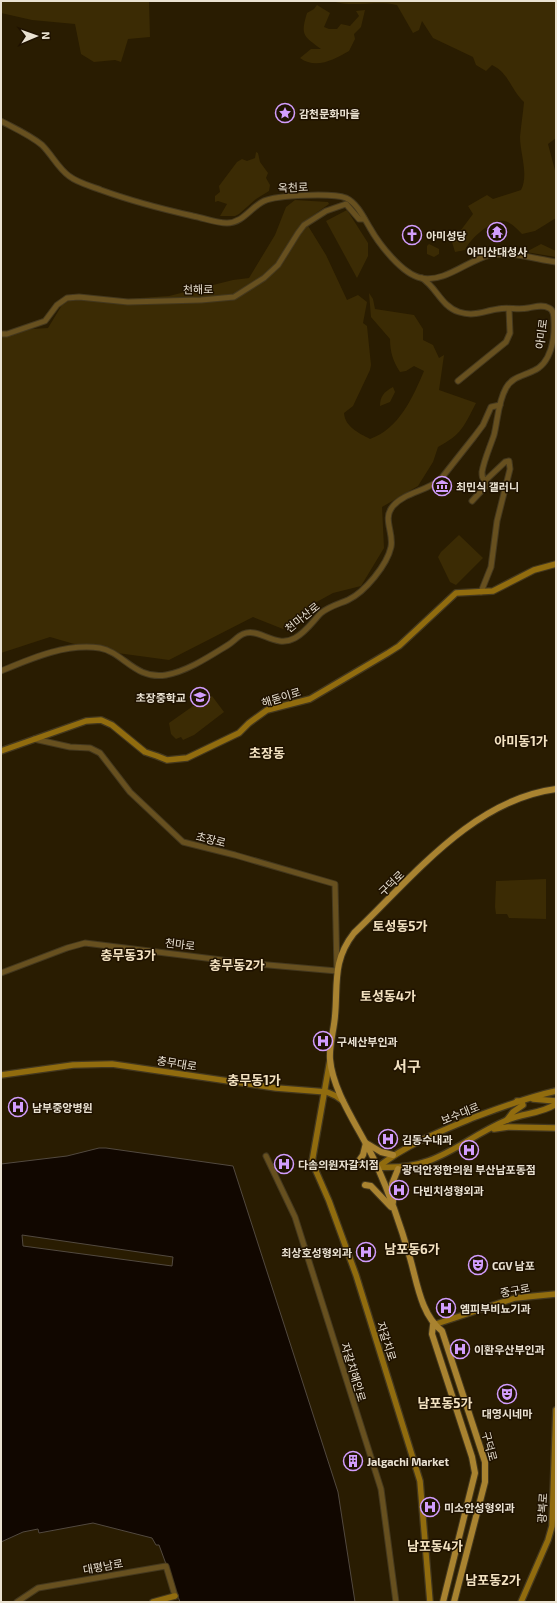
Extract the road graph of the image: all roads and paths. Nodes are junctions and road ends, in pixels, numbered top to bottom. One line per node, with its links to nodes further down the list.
1 (1, 120): 2 (street, 옥천로)
2 (364, 219): 5 (street, 옥천로); 8 (street, 천해로)
3 (556, 262): 4 (street)
4 (438, 276): 5 (street); 6 (street)
5 (421, 278): 6 (street, 아미로)
6 (434, 290): 7 (street, 아미로)
7 (510, 310): 9 (street); 10 (street, 아미로)
8 (1, 334)
9 (458, 380)
10 (500, 405): 11 (street, 아미로); 15 (street, 천마산로)
11 (485, 481): 12 (street, 아미로); 14 (street, 아미로)
12 (472, 501)
13 (556, 564): 14 (main road, 해돋이로)
14 (480, 592): 16 (main road, 해돋이로)
15 (1, 671)
16 (33, 739): 17 (main road, 해돋이로); 19 (street, 초장로)
17 (1, 751)
18 (556, 789): 19 (main road, 구덕로)
19 (337, 971): 20 (street, 천마로); 21 (main road, 구덕로)
20 (1, 973)
21 (330, 1058): 24 (main road); 26 (main road, 자갈치로); 30 (main road, 구덕로)
22 (1, 1075): 24 (main road, 충무대로)
23 (556, 1088): 27 (main road)
24 (300, 1091): 26 (main road, 충무대로)
25 (556, 1091): 27 (main road, 보수대로)
26 (324, 1092): 30 (main road, 충무대로); 51 (main road, 자갈치로)
27 (525, 1099): 28 (main road, 보수대로); 29 (main road)
28 (517, 1101): 31 (main road); 35 (main road, 보수대로)
29 (556, 1103): 31 (main road)
30 (346, 1104): 34 (main road, 구덕로)
31 (507, 1120): 33 (main road)
32 (556, 1128): 33 (main road)
33 (488, 1130): 39 (main road)
34 (366, 1143): 35 (main road); 37 (main road); 38 (main road, 구덕로)
35 (393, 1155): 38 (main road, 보수대로)
36 (266, 1156): 50 (street, 자갈치해안로)
37 (356, 1165)
38 (378, 1167): 39 (main road); 41 (main road, 구덕로)
39 (398, 1169): 41 (main road)
40 (365, 1185): 41 (main road)
41 (394, 1210): 43 (main road, 구덕로)
42 (556, 1294): 43 (main road, 중구로)
43 (433, 1325): 52 (main road, 구덕로); 53 (main road, 구덕로)
44 (556, 1410): 46 (main road, 광복로)
45 (556, 1521): 46 (street)
46 (552, 1526): 54 (main road, 광복로)
47 (175, 1596): 48 (street, 대평남로); 49 (main road)
48 (17, 1602)
49 (154, 1602)
50 (396, 1602)
51 (430, 1602)
52 (443, 1602)
53 (454, 1602)
54 (521, 1602)

